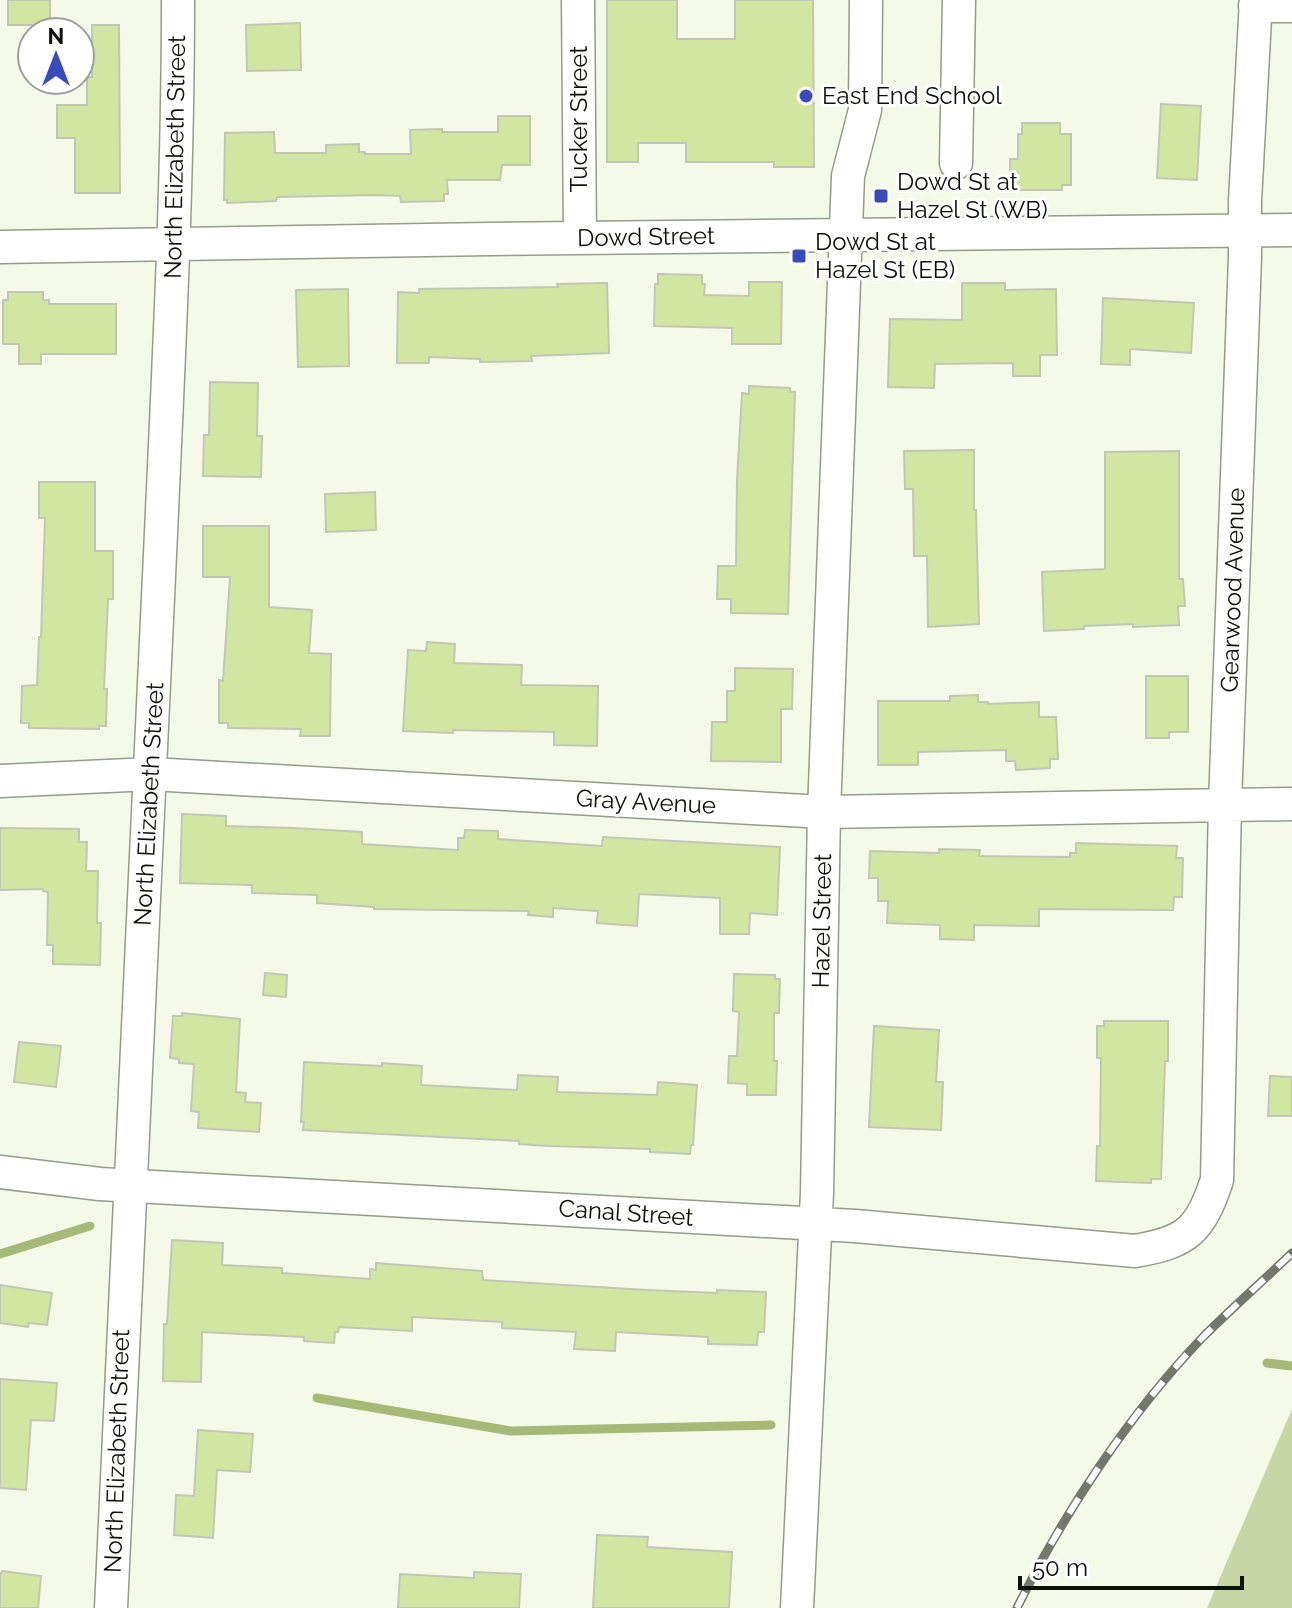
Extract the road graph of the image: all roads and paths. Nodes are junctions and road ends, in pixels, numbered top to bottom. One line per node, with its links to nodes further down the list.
1 (178, 0): 12 (street, North Elizabeth Street)
2 (578, 0): 11 (street, Tucker Street)
3 (866, 0): 10 (street, Hazel Street)
4 (959, 0): 7 (street)
5 (1256, 3): 6 (street); 8 (street, Gearwood Avenue)
6 (1292, 6)
7 (956, 163)
8 (1245, 230): 9 (street, Dowd Street); 10 (street, Dowd Street); 16 (street, Gearwood Avenue)
9 (1292, 230)
10 (846, 235): 11 (street, Dowd Street); 18 (street, Hazel Street)
11 (580, 238): 12 (street, Dowd Street)
12 (173, 244): 13 (street, Dowd Street); 14 (street, North Elizabeth Street)
13 (0, 247)
14 (151, 774): 15 (street, Gray Avenue); 18 (street, Gray Avenue); 21 (street, North Elizabeth Street)
15 (0, 781)
16 (1225, 804): 17 (street, Gray Avenue); 18 (street, Gray Avenue); 20 (street, Gearwood Avenue)
17 (1292, 804)
18 (824, 812): 22 (street, Hazel Street)
19 (0, 1172): 21 (street, Canal Street)
20 (1217, 1180): 22 (street, Canal Street)
21 (130, 1186): 22 (street, Canal Street); 23 (street, North Elizabeth Street)
22 (815, 1224): 24 (street, Hazel Street)
23 (111, 1608)
24 (797, 1608)

